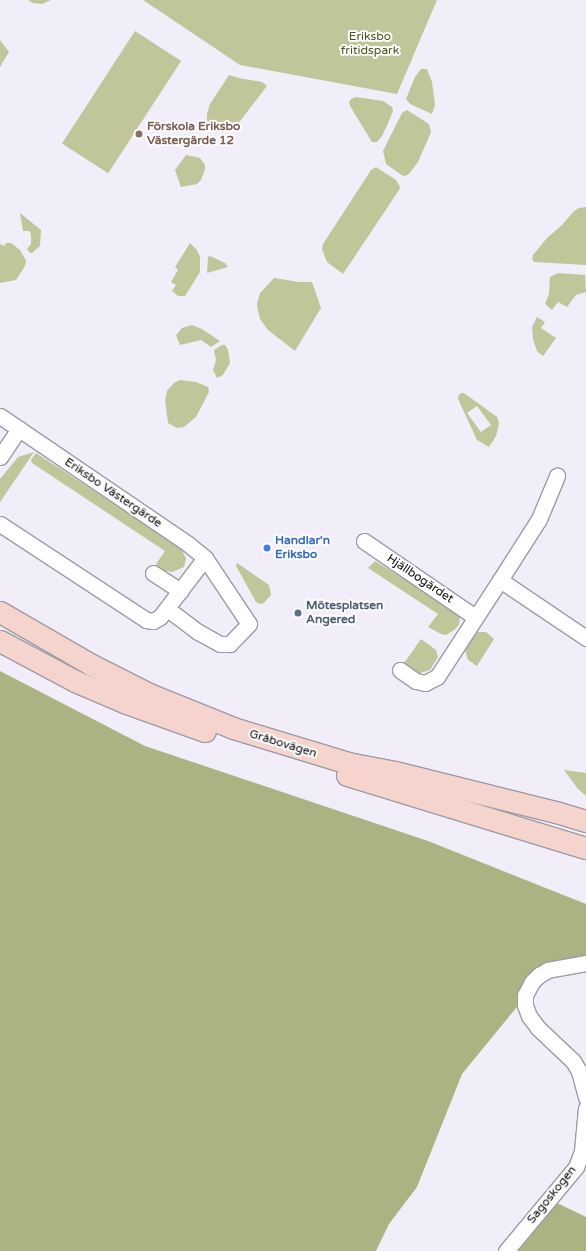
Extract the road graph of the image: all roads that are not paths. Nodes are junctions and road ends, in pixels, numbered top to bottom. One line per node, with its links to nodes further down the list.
1 (0, 416): 2 (street, Eriksbo Västergärde)
2 (19, 429): 3 (street); 7 (street, Eriksbo Västergärde)
3 (0, 457)
4 (557, 476): 9 (street)
5 (0, 524): 11 (street)
6 (364, 541): 13 (street, Hjällbogärdet)
7 (205, 558): 10 (street); 11 (street, Eriksbo Västergärde)
8 (153, 573): 10 (street)
9 (500, 580): 13 (street); 14 (street)
10 (181, 591): 11 (street)
11 (167, 609)
12 (0, 612): 17 (main road, Gråbovägen)
13 (475, 617): 16 (street)
14 (586, 638)
15 (0, 641): 18 (main road, Gråbovägen)
16 (400, 670)
17 (586, 821)
18 (586, 848)
19 (586, 963): 20 (street)
20 (586, 1098)
21 (586, 1108): 22 (street, Sagoskogen)
22 (506, 1251)

